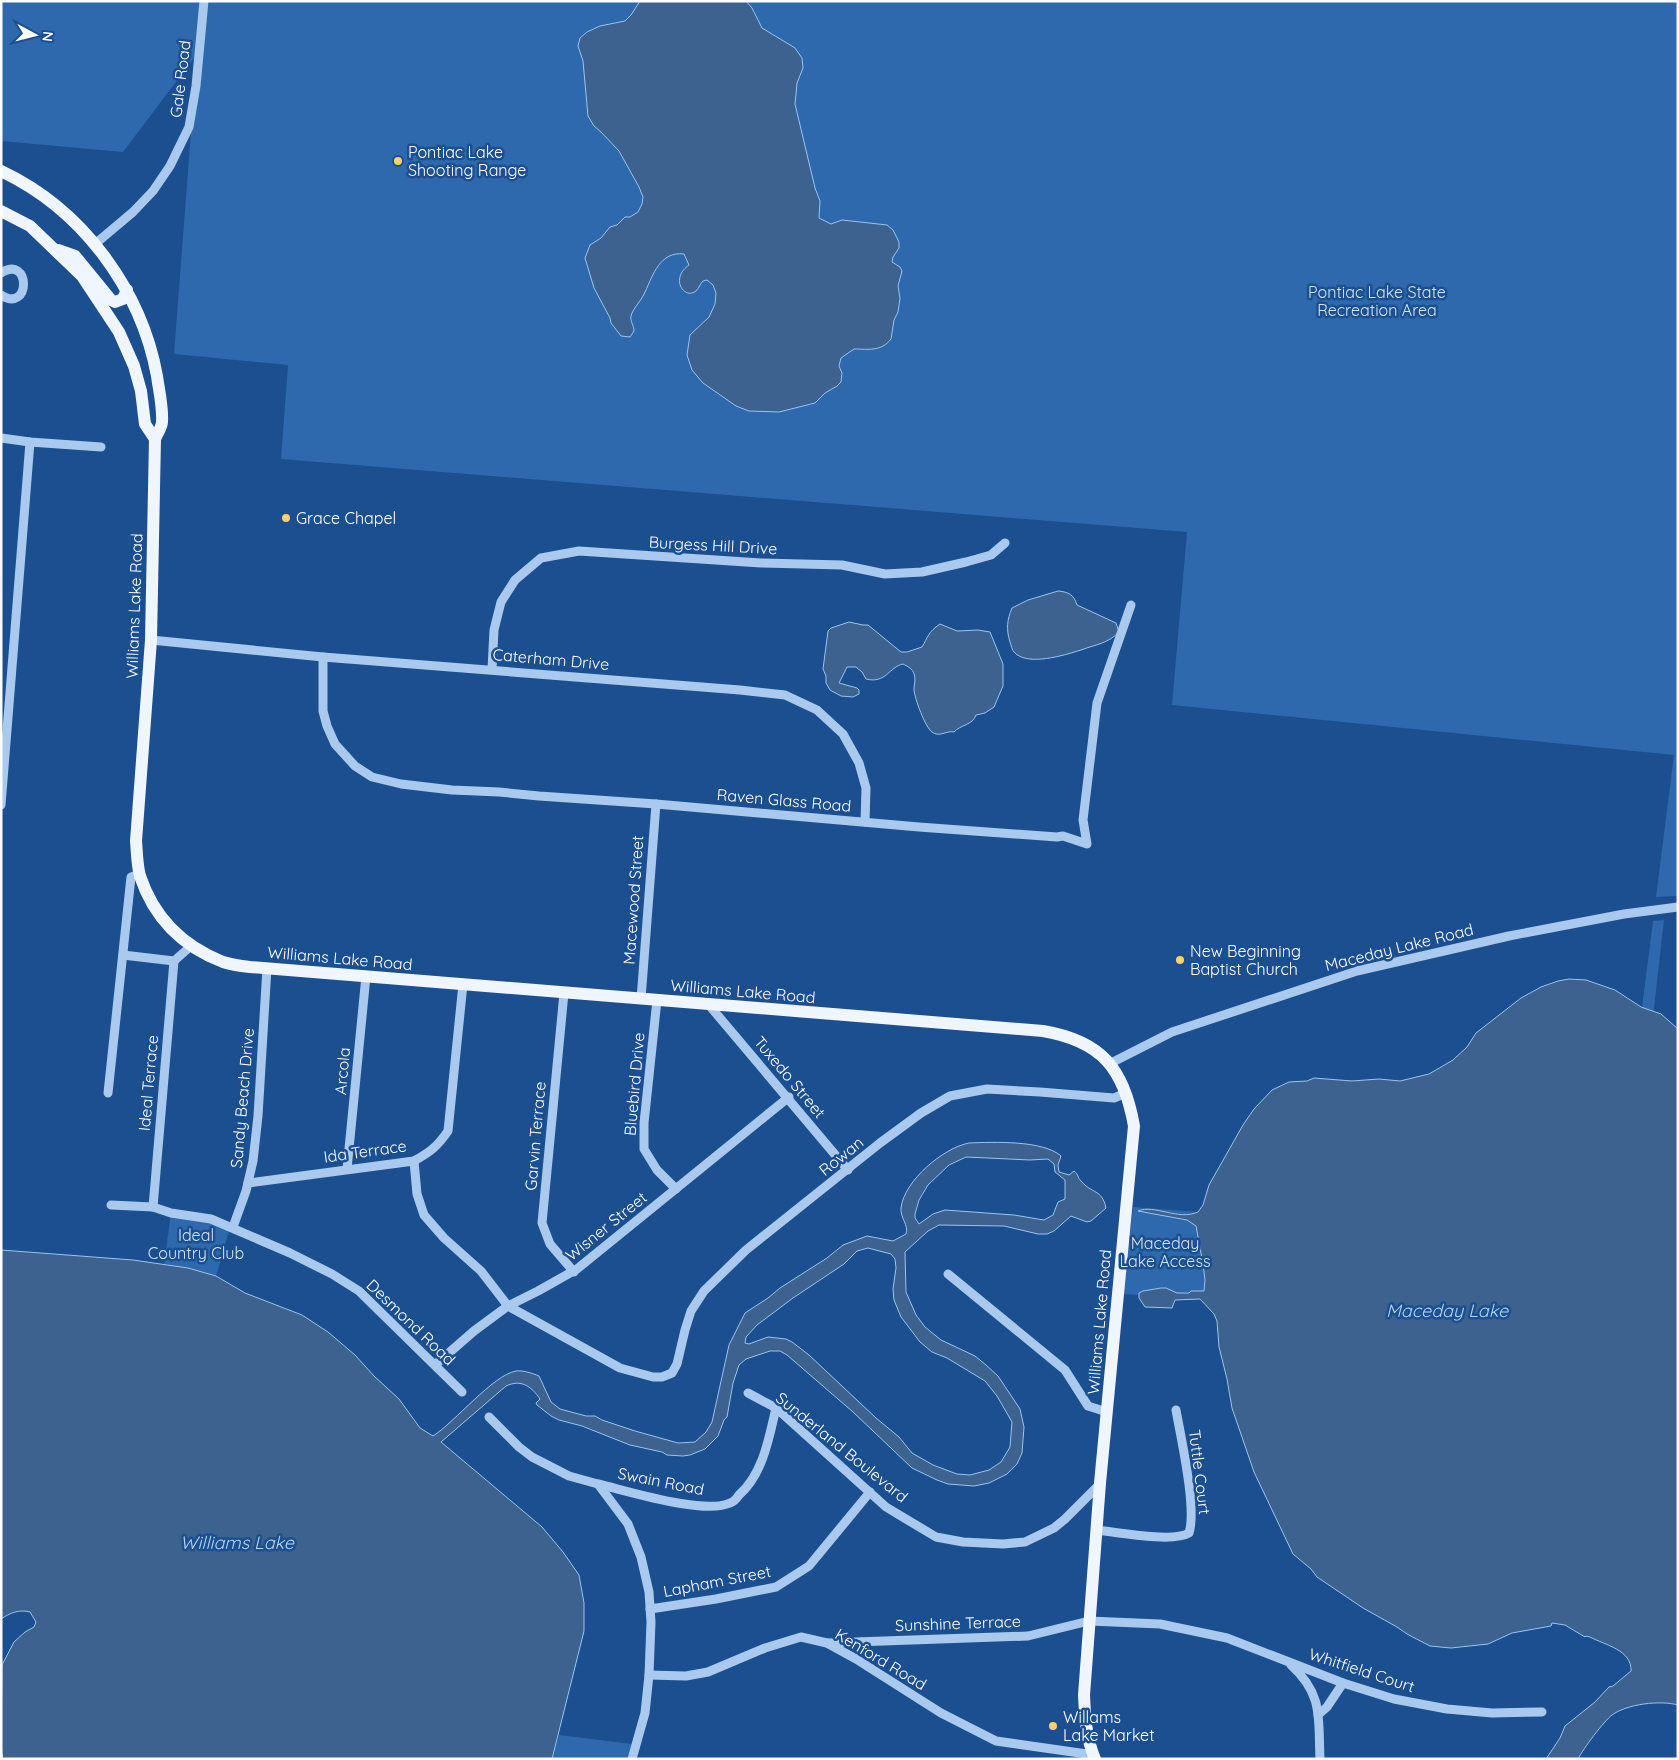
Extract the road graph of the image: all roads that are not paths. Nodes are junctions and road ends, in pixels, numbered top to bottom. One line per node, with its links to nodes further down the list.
1 (204, 1): 4 (street, Gale Road)
2 (1, 171): 4 (main road, Williams Lake Road)
3 (1, 211): 5 (main road, Williams Lake Road)
4 (95, 244): 7 (main road, Williams Lake Road)
5 (54, 248): 7 (main road); 10 (main road, Williams Lake Road)
6 (1, 273): 8 (street)
7 (127, 290): 9 (main road, Williams Lake Road)
8 (1, 295)
9 (155, 368): 10 (main road); 12 (main road, Williams Lake Road)
10 (136, 371): 12 (main road, Williams Lake Road)
11 (1, 438): 13 (street)
12 (155, 439): 17 (main road, Williams Lake Road)
13 (30, 442): 14 (street); 21 (street)
14 (101, 448)
15 (1005, 543): 19 (street, Burgess Hill Drive)
16 (1131, 605): 22 (street, Raven Glass Road)
17 (151, 640): 18 (street, Caterham Drive); 23 (main road, Williams Lake Road)
18 (323, 656): 19 (street, Caterham Drive); 20 (street, Raven Glass Road)
19 (492, 669): 22 (street, Caterham Drive)
20 (656, 804): 22 (street, Raven Glass Road); 32 (street, Macewood Street)
21 (1, 805)
22 (865, 822)
23 (140, 874): 25 (main road, Williams Lake Road); 26 (street)
24 (1678, 907): 35 (street, Maceday Lake Road)
25 (191, 946): 27 (street); 28 (main road, Williams Lake Road)
26 (123, 955): 27 (street); 36 (street)
27 (174, 961): 45 (street, Ideal Terrace)
28 (267, 968): 29 (main road, Williams Lake Road); 42 (street, Sandy Beach Drive)
29 (366, 976): 30 (main road, Williams Lake Road); 40 (street, Arcola)
30 (463, 984): 31 (main road, Williams Lake Road); 39 (street, Ida Terrace)
31 (564, 993): 32 (main road, Williams Lake Road); 47 (street, Garvin Terrace)
32 (640, 999): 33 (main road, Williams Lake Road)
33 (657, 1000): 34 (main road, Williams Lake Road); 43 (street, Bluebird Drive)
34 (709, 1005): 35 (main road, Williams Lake Road); 38 (street, Tuxedo Street)
35 (1111, 1063): 37 (main road, Williams Lake Road)
36 (108, 1093)
37 (1126, 1093): 41 (street, Rowan); 55 (main road, Williams Lake Road)
38 (788, 1098): 41 (street, Tuxedo Street); 43 (street, Wisner Street)
39 (414, 1161): 40 (street, Ida Terrace); 49 (street)
40 (348, 1169): 42 (street, Ida Terrace)
41 (848, 1170): 49 (street, Rowan)
42 (248, 1183): 46 (street, Sandy Beach Drive)
43 (676, 1189): 47 (street, Wisner Street)
44 (110, 1205): 45 (street, Desmond Road)
45 (153, 1207): 46 (street, Desmond Road)
46 (232, 1227): 50 (street, Desmond Road)
47 (574, 1272): 49 (street, Wisner Street)
48 (948, 1274): 55 (street)
49 (508, 1306): 50 (street, Wisner Street)
50 (435, 1365): 51 (street, Desmond Road)
51 (462, 1392)
52 (748, 1393): 53 (street, Sunderland Boulevard)
53 (776, 1408): 57 (street, Swain Road); 59 (street, Sunderland Boulevard)
54 (1176, 1410): 60 (street, Tuttle Court)
55 (1107, 1412): 58 (main road, Williams Lake Road)
56 (489, 1416): 57 (street)
57 (598, 1484): 61 (street)
58 (1100, 1484): 59 (street, Sunderland Boulevard); 60 (main road, Williams Lake Road)
59 (870, 1492): 61 (street, Lapham Street)
60 (1096, 1530): 62 (main road, Williams Lake Road)
61 (650, 1609): 66 (street)
62 (1089, 1621): 63 (street, Sunshine Terrace); 64 (street, Sunshine Terrace); 71 (main road, Williams Lake Road)
63 (826, 1642): 66 (street, Kenford Road); 70 (street, Kenford Road)
64 (1236, 1642): 65 (street, Whitfield Court)
65 (1285, 1660): 67 (street, Whitfield Court); 69 (street)
66 (649, 1675): 72 (street)
67 (1343, 1683): 68 (street, Whitfield Court); 69 (street)
68 (1542, 1712)
69 (1318, 1715): 73 (street)
70 (1077, 1756): 71 (street, Kenford Road)
71 (1094, 1757)
72 (632, 1759)
73 (1320, 1759)

